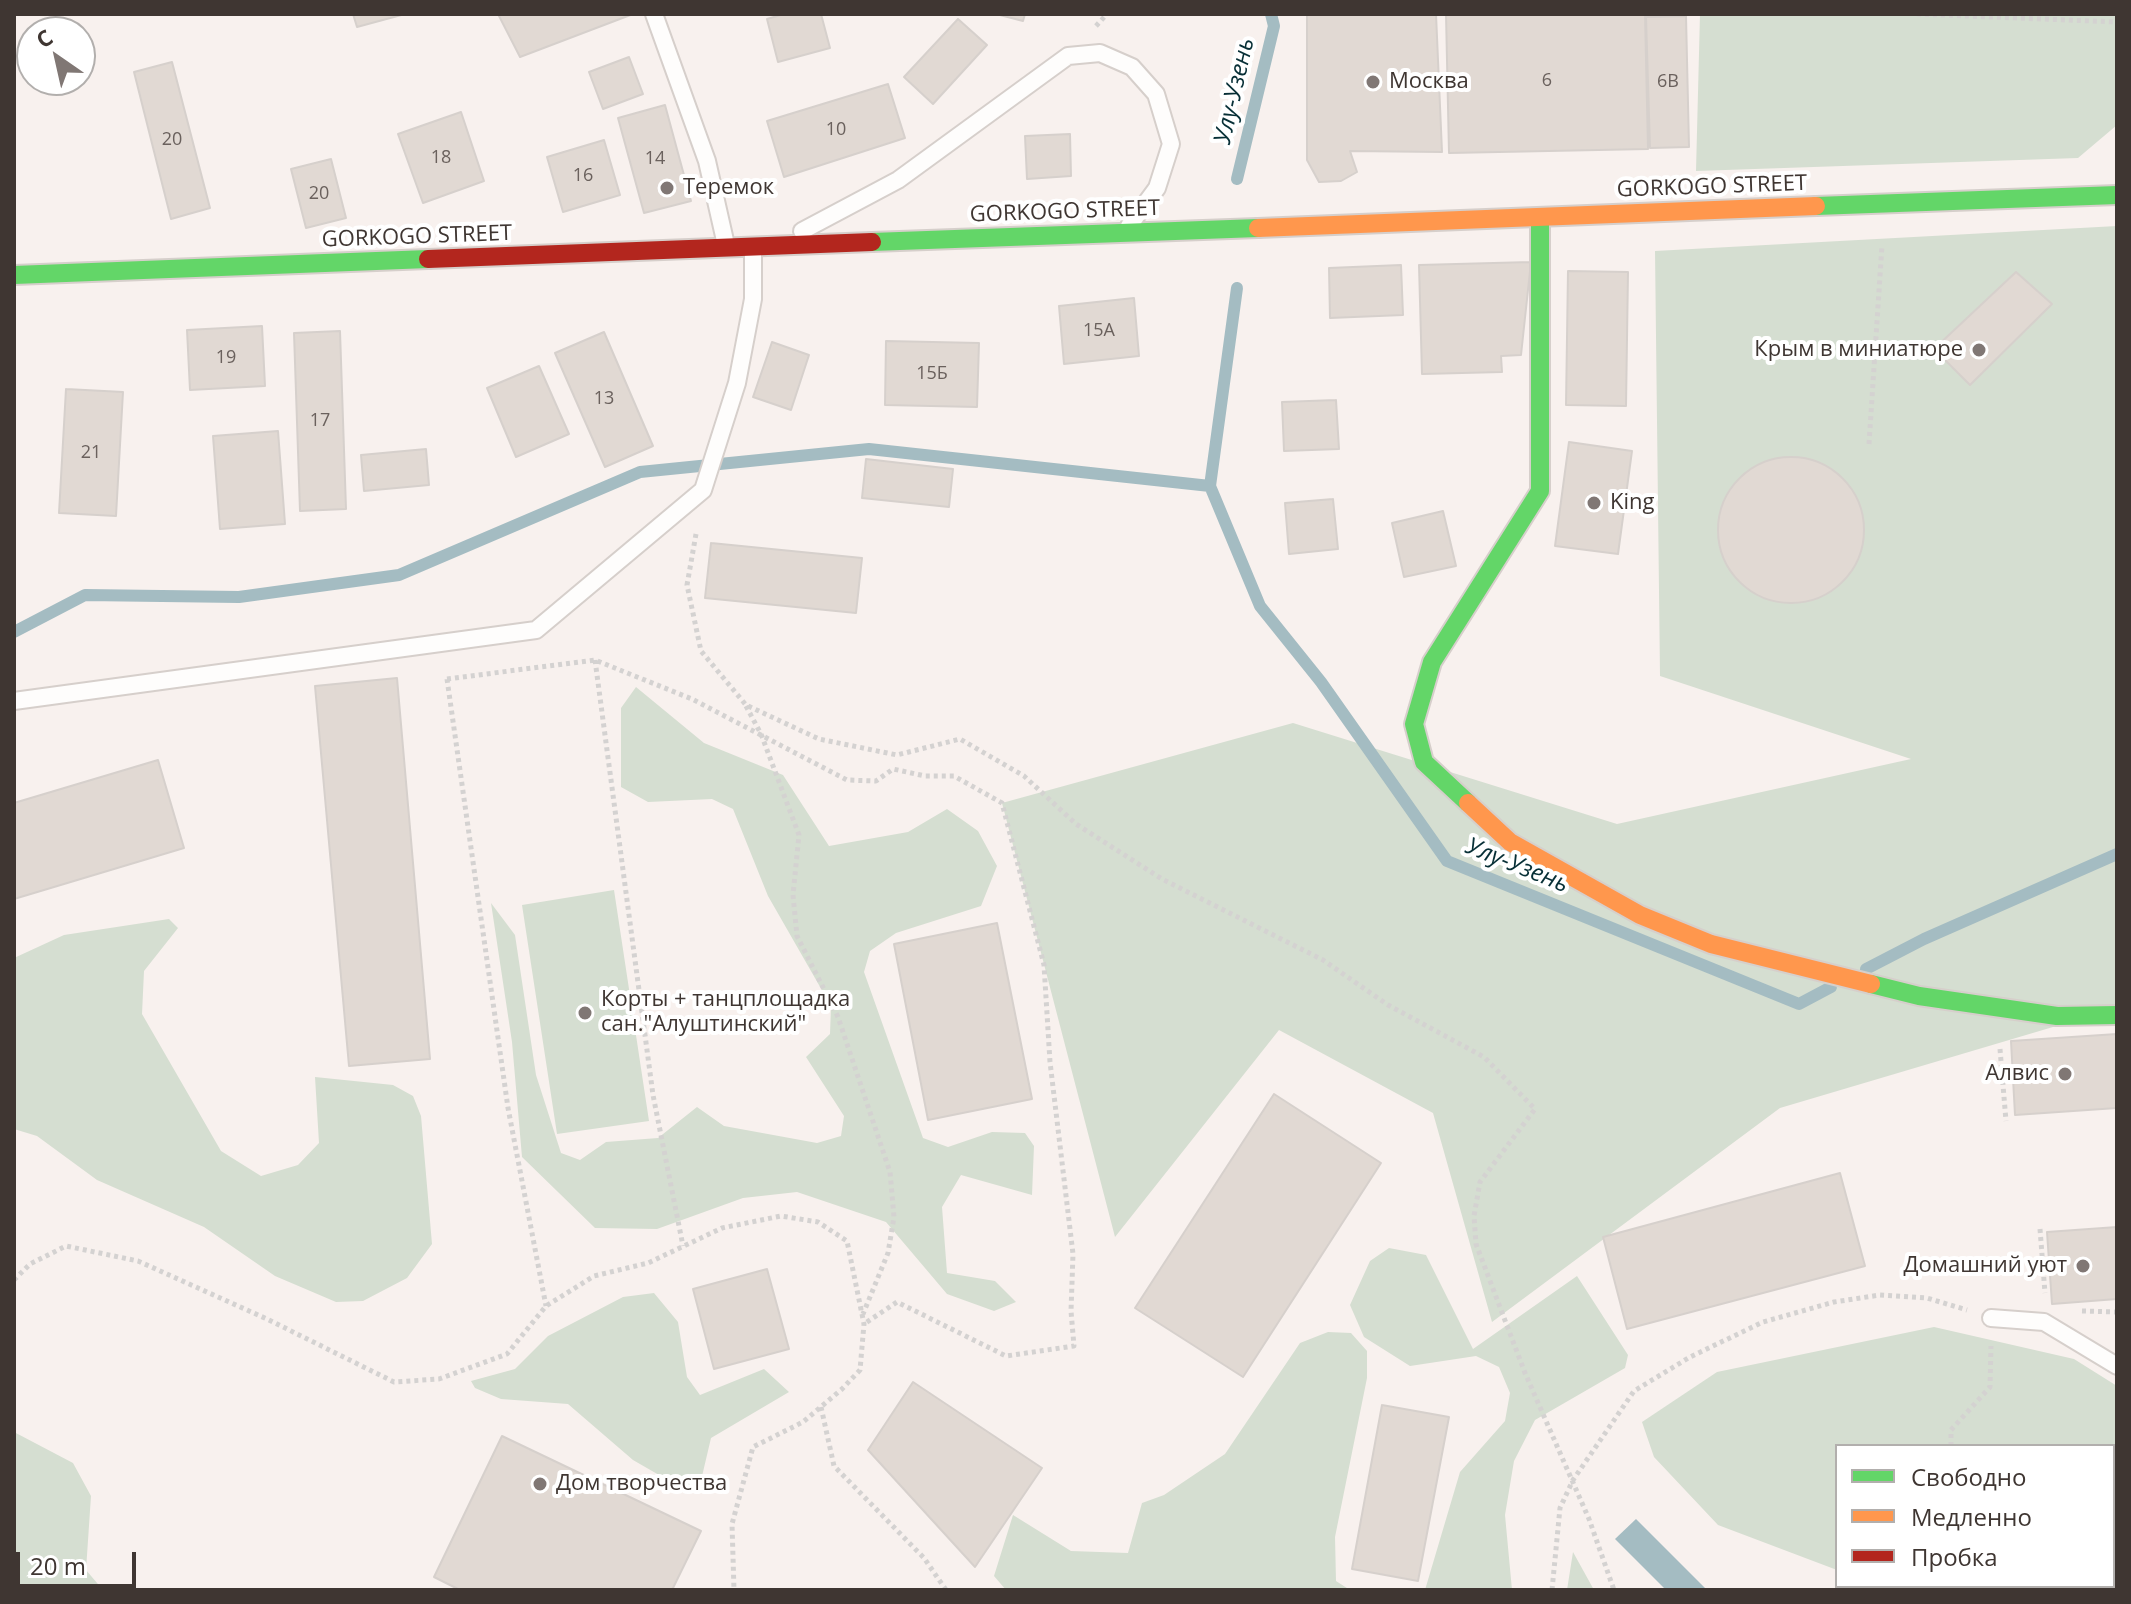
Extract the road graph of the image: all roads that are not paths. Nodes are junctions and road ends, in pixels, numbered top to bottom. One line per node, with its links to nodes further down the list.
1 (654, 14): 8 (lane)
2 (2117, 179): 4 (lane)
3 (2117, 195): 4 (main road, GORKOGO STREET)
4 (2090, 196): 5 (main road, GORKOGO STREET)
5 (1540, 217): 6 (main road, GORKOGO STREET); 11 (main road)
6 (1123, 233): 7 (main road, GORKOGO STREET); 7 (lane)
7 (752, 248): 8 (main road, GORKOGO STREET); 10 (lane)
8 (727, 249): 9 (main road, GORKOGO STREET)
9 (14, 275)
10 (14, 701)
11 (2117, 1015)
12 (1991, 1318): 13 (lane)
13 (2117, 1366)

